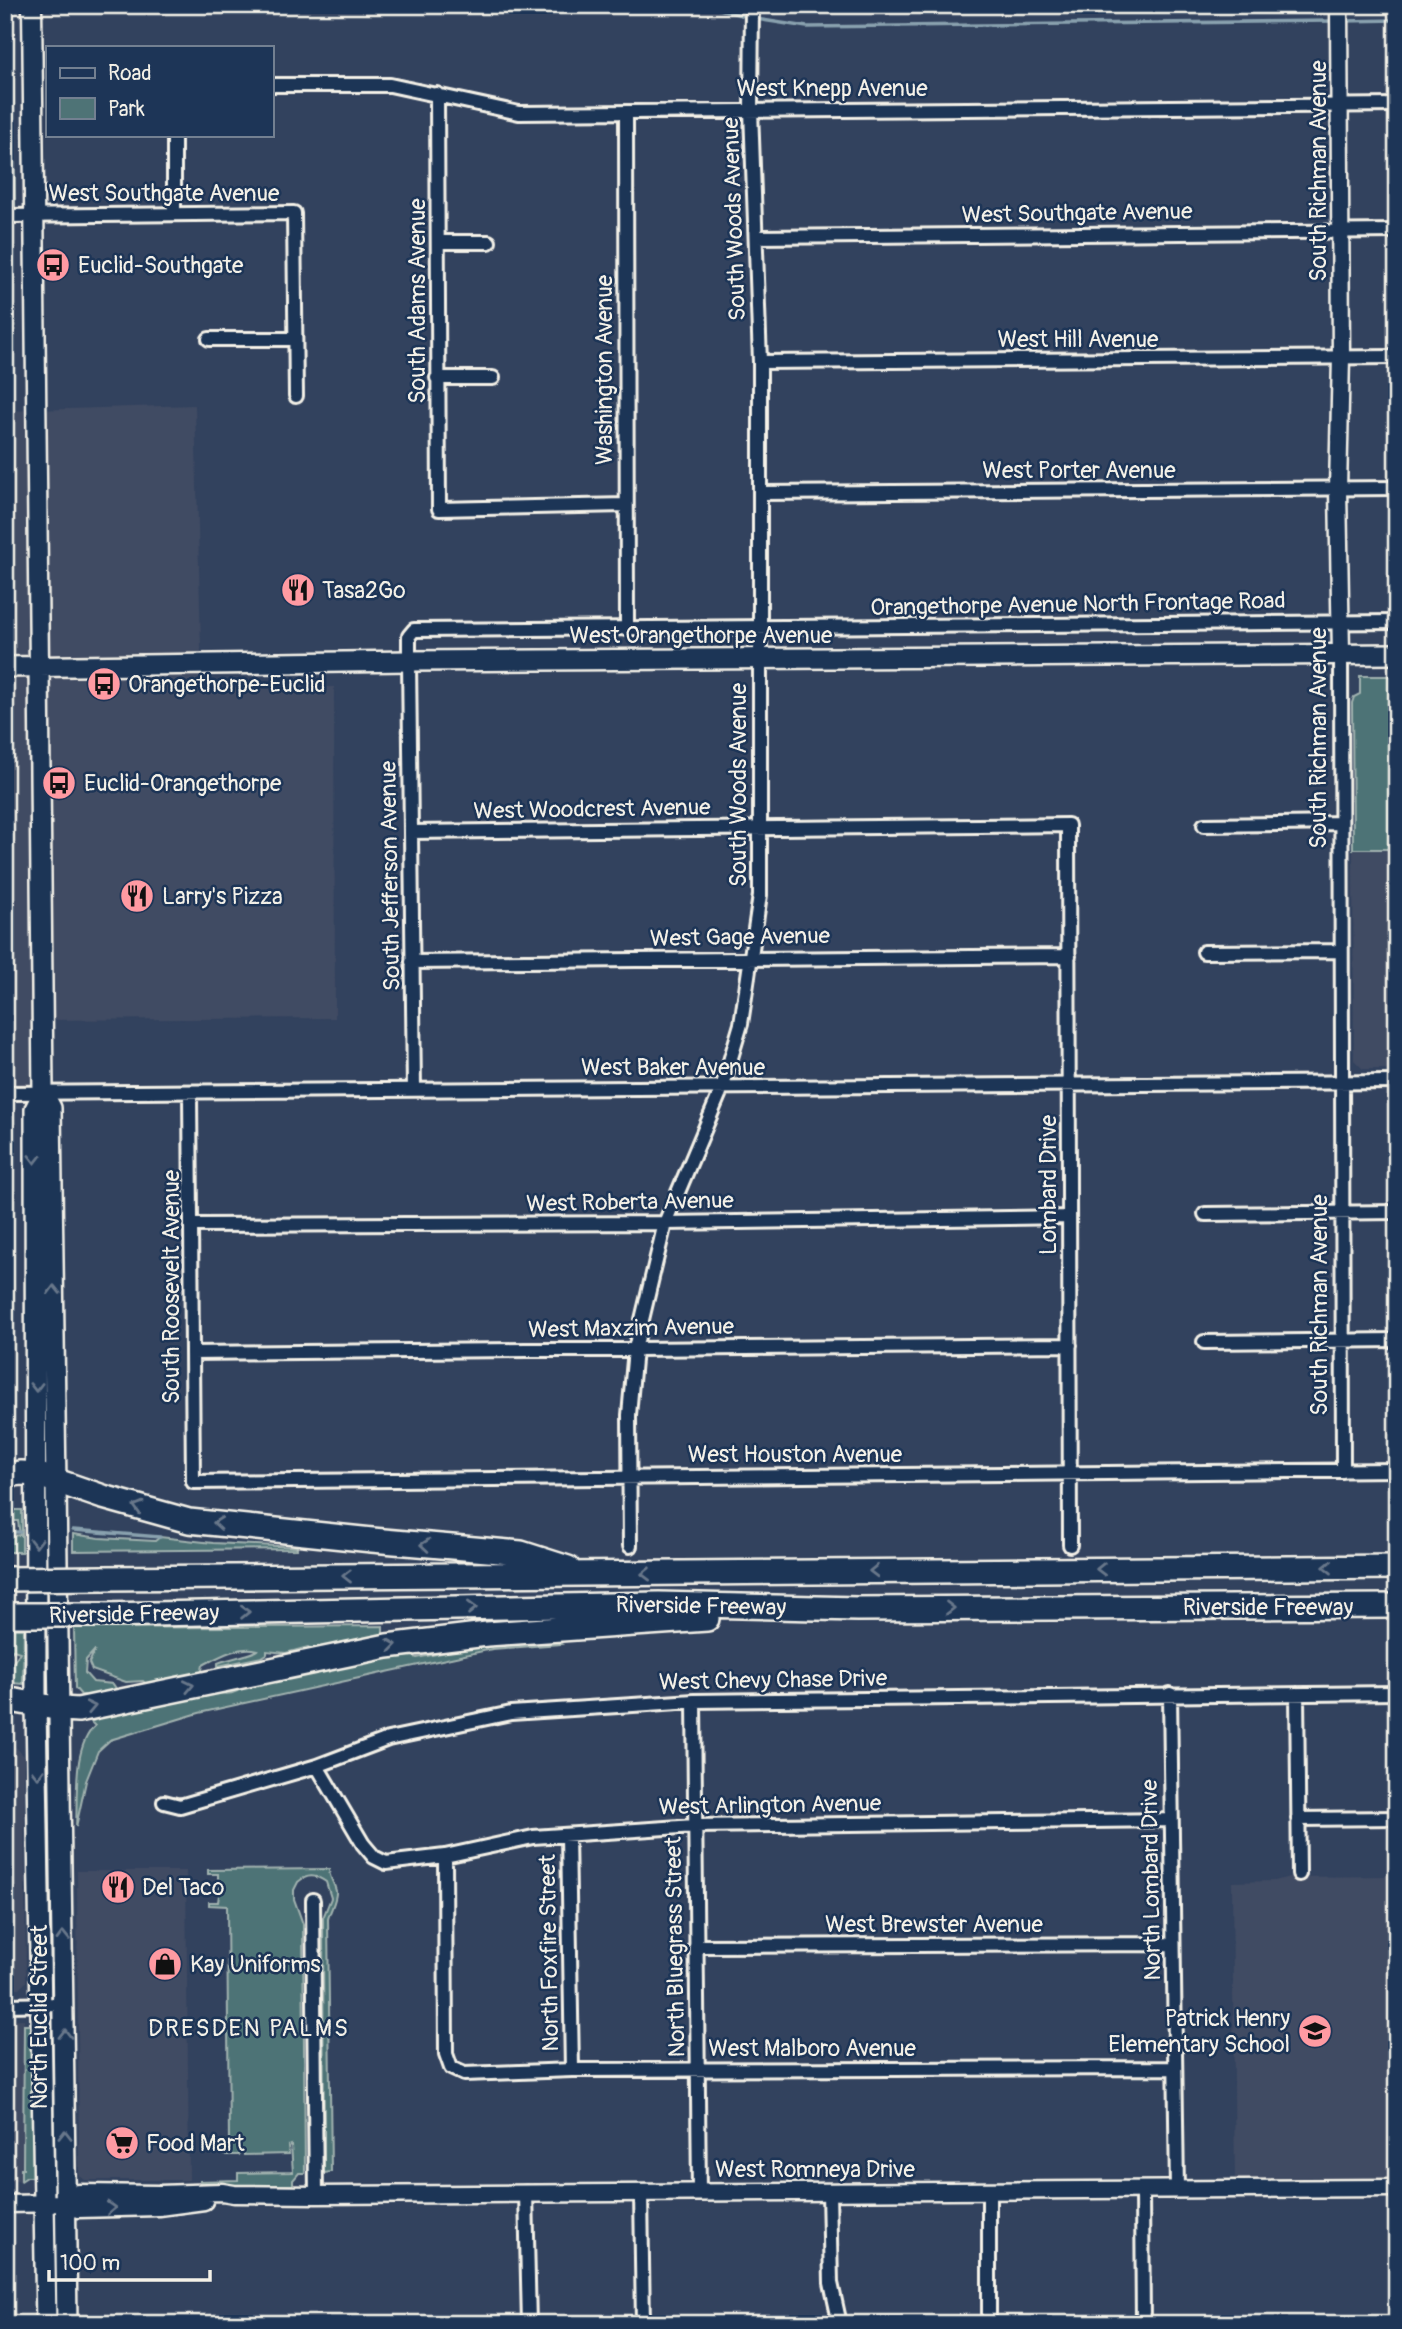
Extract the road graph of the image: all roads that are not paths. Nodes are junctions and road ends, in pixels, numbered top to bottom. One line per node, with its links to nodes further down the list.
1 (33, 5): 12 (main road)
2 (752, 5): 8 (street, South Woods Avenue)
3 (1339, 8): 7 (street, South Richman Avenue)
4 (273, 85): 5 (street, West Knepp Avenue)
5 (437, 94): 9 (street, West Knepp Avenue); 17 (street, South Adams Avenue)
6 (1397, 105): 7 (street, West Knepp Avenue)
7 (1340, 106): 8 (street, West Knepp Avenue); 15 (street, South Richman Avenue)
8 (751, 110): 9 (street, West Knepp Avenue); 16 (street, South Woods Avenue)
9 (626, 112): 30 (street, Washington Avenue)
10 (174, 136): 11 (street)
11 (174, 214): 12 (street, West Southgate Avenue); 20 (street, West Southgate Avenue)
12 (34, 215): 13 (street); 39 (main road)
13 (5, 216)
14 (1397, 231): 15 (street, West Southgate Avenue)
15 (1341, 232): 16 (street, West Southgate Avenue); 21 (street, South Richman Avenue)
16 (757, 237): 23 (street, South Woods Avenue)
17 (439, 242): 18 (street); 24 (street, South Adams Avenue)
18 (489, 242)
19 (209, 339): 20 (street)
20 (295, 339): 26 (street)
21 (1341, 357): 22 (street, West Hill Avenue); 23 (street, West Hill Avenue); 28 (street, South Richman Avenue)
22 (1397, 357)
23 (760, 362): 29 (street, South Woods Avenue)
24 (437, 377): 25 (street); 30 (street, South Adams Avenue)
25 (493, 377)
26 (296, 396)
27 (1397, 488): 28 (street, West Porter Avenue)
28 (1338, 489): 29 (street, West Porter Avenue); 31 (street, South Richman Avenue)
29 (761, 493): 33 (street, South Woods Avenue)
30 (625, 505): 34 (street, Washington Avenue)
31 (1341, 622): 32 (street, Orangethorpe Avenue North Frontage Road); 33 (street, Orangethorpe Avenue North Frontage Road); 35 (street, South Richman Avenue)
32 (1397, 622)
33 (760, 627): 34 (street, Orangethorpe Avenue North Frontage Road); 37 (street, South Woods Avenue)
34 (627, 629): 38 (street, Orangethorpe Avenue North Frontage Road)
35 (1341, 654): 36 (main road, West Orangethorpe Avenue); 37 (main road, West Orangethorpe Avenue); 41 (street, South Richman Avenue)
36 (1397, 654)
37 (760, 659): 38 (main road, West Orangethorpe Avenue); 44 (street, South Woods Avenue)
38 (409, 661): 39 (main road, West Orangethorpe Avenue); 45 (street, South Jefferson Avenue)
39 (39, 666): 40 (main road, West Orangethorpe Avenue); 58 (main road)
40 (5, 667)
41 (1340, 823): 43 (street); 46 (street, South Richman Avenue)
42 (1068, 825): 44 (street, West Woodcrest Avenue); 48 (street, Lombard Drive)
43 (1204, 825)
44 (760, 828): 45 (street, West Woodcrest Avenue); 49 (street, South Woods Avenue)
45 (411, 832): 50 (street, South Jefferson Avenue)
46 (1341, 951): 47 (street); 52 (street, South Richman Avenue)
47 (1204, 953)
48 (1069, 956): 49 (street, West Gage Avenue); 53 (street, Lombard Drive)
49 (751, 958): 50 (street, West Gage Avenue); 54 (street, South Woods Avenue)
50 (412, 962): 55 (street, South Jefferson Avenue)
51 (1397, 1082): 52 (street, West Baker Avenue)
52 (1341, 1083): 53 (street, West Baker Avenue); 59 (street, South Richman Avenue)
53 (1069, 1085): 54 (street, West Baker Avenue); 62 (street, Lombard Drive)
54 (722, 1088): 55 (street, West Baker Avenue); 63 (street, South Woods Avenue)
55 (414, 1090): 56 (street, West Baker Avenue)
56 (190, 1092): 58 (street, West Baker Avenue); 64 (street, South Roosevelt Avenue)
57 (5, 1093): 58 (street, West Baker Avenue)
58 (43, 1093): 76 (main road)
59 (1342, 1212): 60 (street); 61 (street); 65 (street, South Richman Avenue)
60 (1397, 1212)
61 (1205, 1214)
62 (1069, 1217): 63 (street, West Roberta Avenue); 68 (street, Lombard Drive)
63 (665, 1223): 64 (street, West Roberta Avenue); 69 (street, South Woods Avenue)
64 (191, 1225): 70 (street, South Roosevelt Avenue)
65 (1342, 1340): 66 (street); 67 (street); 72 (street, South Richman Avenue)
66 (1397, 1340)
67 (1204, 1342)
68 (1070, 1345): 69 (street, West Maxzim Avenue); 73 (street, Lombard Drive)
69 (635, 1349): 70 (street, West Maxzim Avenue); 75 (street, South Woods Avenue)
70 (192, 1353): 77 (street, South Roosevelt Avenue)
71 (1397, 1470): 72 (street, West Houston Avenue)
72 (1343, 1471): 73 (street, West Houston Avenue)
73 (1070, 1473): 75 (street, West Houston Avenue); 78 (street, Lombard Drive)
74 (5, 1475): 76 (highway)
75 (629, 1476): 77 (street, West Houston Avenue); 79 (street, South Woods Avenue)
76 (46, 1478): 81 (highway, one-way to 76); 91 (main road, North Euclid Street, one-way to 91); 92 (main road, North Euclid Street)
77 (193, 1482)
78 (1070, 1545)
79 (630, 1546)
80 (1397, 1567): 81 (highway, Riverside Freeway, one-way to 81)
81 (587, 1575): 82 (highway, Riverside Freeway, one-way to 82, bridge)
82 (5, 1579)
83 (1397, 1606): 84 (highway, Riverside Freeway, one-way to 83)
84 (857, 1609): 85 (highway, Riverside Freeway, one-way to 84, bridge); 92 (highway, one-way to 84)
85 (5, 1615)
86 (1397, 1693): 88 (street, West Chevy Chase Drive)
87 (1170, 1694): 88 (street, West Chevy Chase Drive); 90 (street, West Chevy Chase Drive); 97 (street, North Lombard Drive)
88 (1297, 1694): 96 (street)
89 (5, 1699): 91 (highway)
90 (694, 1701): 93 (street, West Chevy Chase Drive); 98 (street, North Bluegrass Street)
91 (36, 1706): 92 (highway); 107 (main road, North Euclid Street, one-way to 107)
92 (61, 1709): 105 (main road, North Euclid Street, one-way to 92)
93 (317, 1766): 94 (street, West Chevy Chase Drive); 100 (street, West Arlington Avenue)
94 (164, 1802)
95 (1397, 1818): 96 (street)
96 (1298, 1819): 101 (street)
97 (1171, 1820): 98 (street, West Arlington Avenue); 103 (street, North Lombard Drive)
98 (695, 1826): 99 (street, West Arlington Avenue); 104 (street, North Bluegrass Street)
99 (568, 1835): 100 (street, West Arlington Avenue); 109 (street, North Foxfire Street)
100 (445, 1856): 109 (street, West Malboro Avenue)
101 (1299, 1874)
102 (313, 1900): 119 (street)
103 (1173, 1944): 104 (street, West Brewster Avenue); 108 (street, North Lombard Drive)
104 (696, 1946): 110 (street, North Bluegrass Street)
105 (65, 2004): 107 (street); 121 (main road, North Euclid Street, one-way to 105)
106 (5, 2005): 107 (street)
107 (41, 2005): 121 (main road, North Euclid Street)
108 (1174, 2068): 110 (street, West Malboro Avenue); 113 (street, North Lombard Drive)
109 (572, 2070): 110 (street, West Malboro Avenue)
110 (697, 2070): 118 (street, North Bluegrass Street)
111 (1397, 2188): 113 (street, West Romneya Drive)
112 (1142, 2190): 113 (street, West Romneya Drive); 114 (street, West Romneya Drive); 128 (street)
113 (1177, 2190)
114 (989, 2191): 116 (street, West Romneya Drive); 127 (street)
115 (526, 2192): 117 (street, West Romneya Drive); 119 (street, West Romneya Drive); 124 (street)
116 (829, 2192): 118 (street, West Romneya Drive); 126 (street)
117 (640, 2193): 118 (street, West Romneya Drive); 125 (street)
118 (699, 2193)
119 (316, 2195): 121 (street, West Romneya Drive)
120 (5, 2204): 121 (street, West Romneya Drive)
121 (55, 2204): 122 (main road, North Euclid Street); 123 (main road, North Euclid Street)
122 (46, 2324)
123 (67, 2324)
124 (529, 2324)
125 (643, 2324)
126 (840, 2324)
127 (989, 2324)
128 (1143, 2324)

